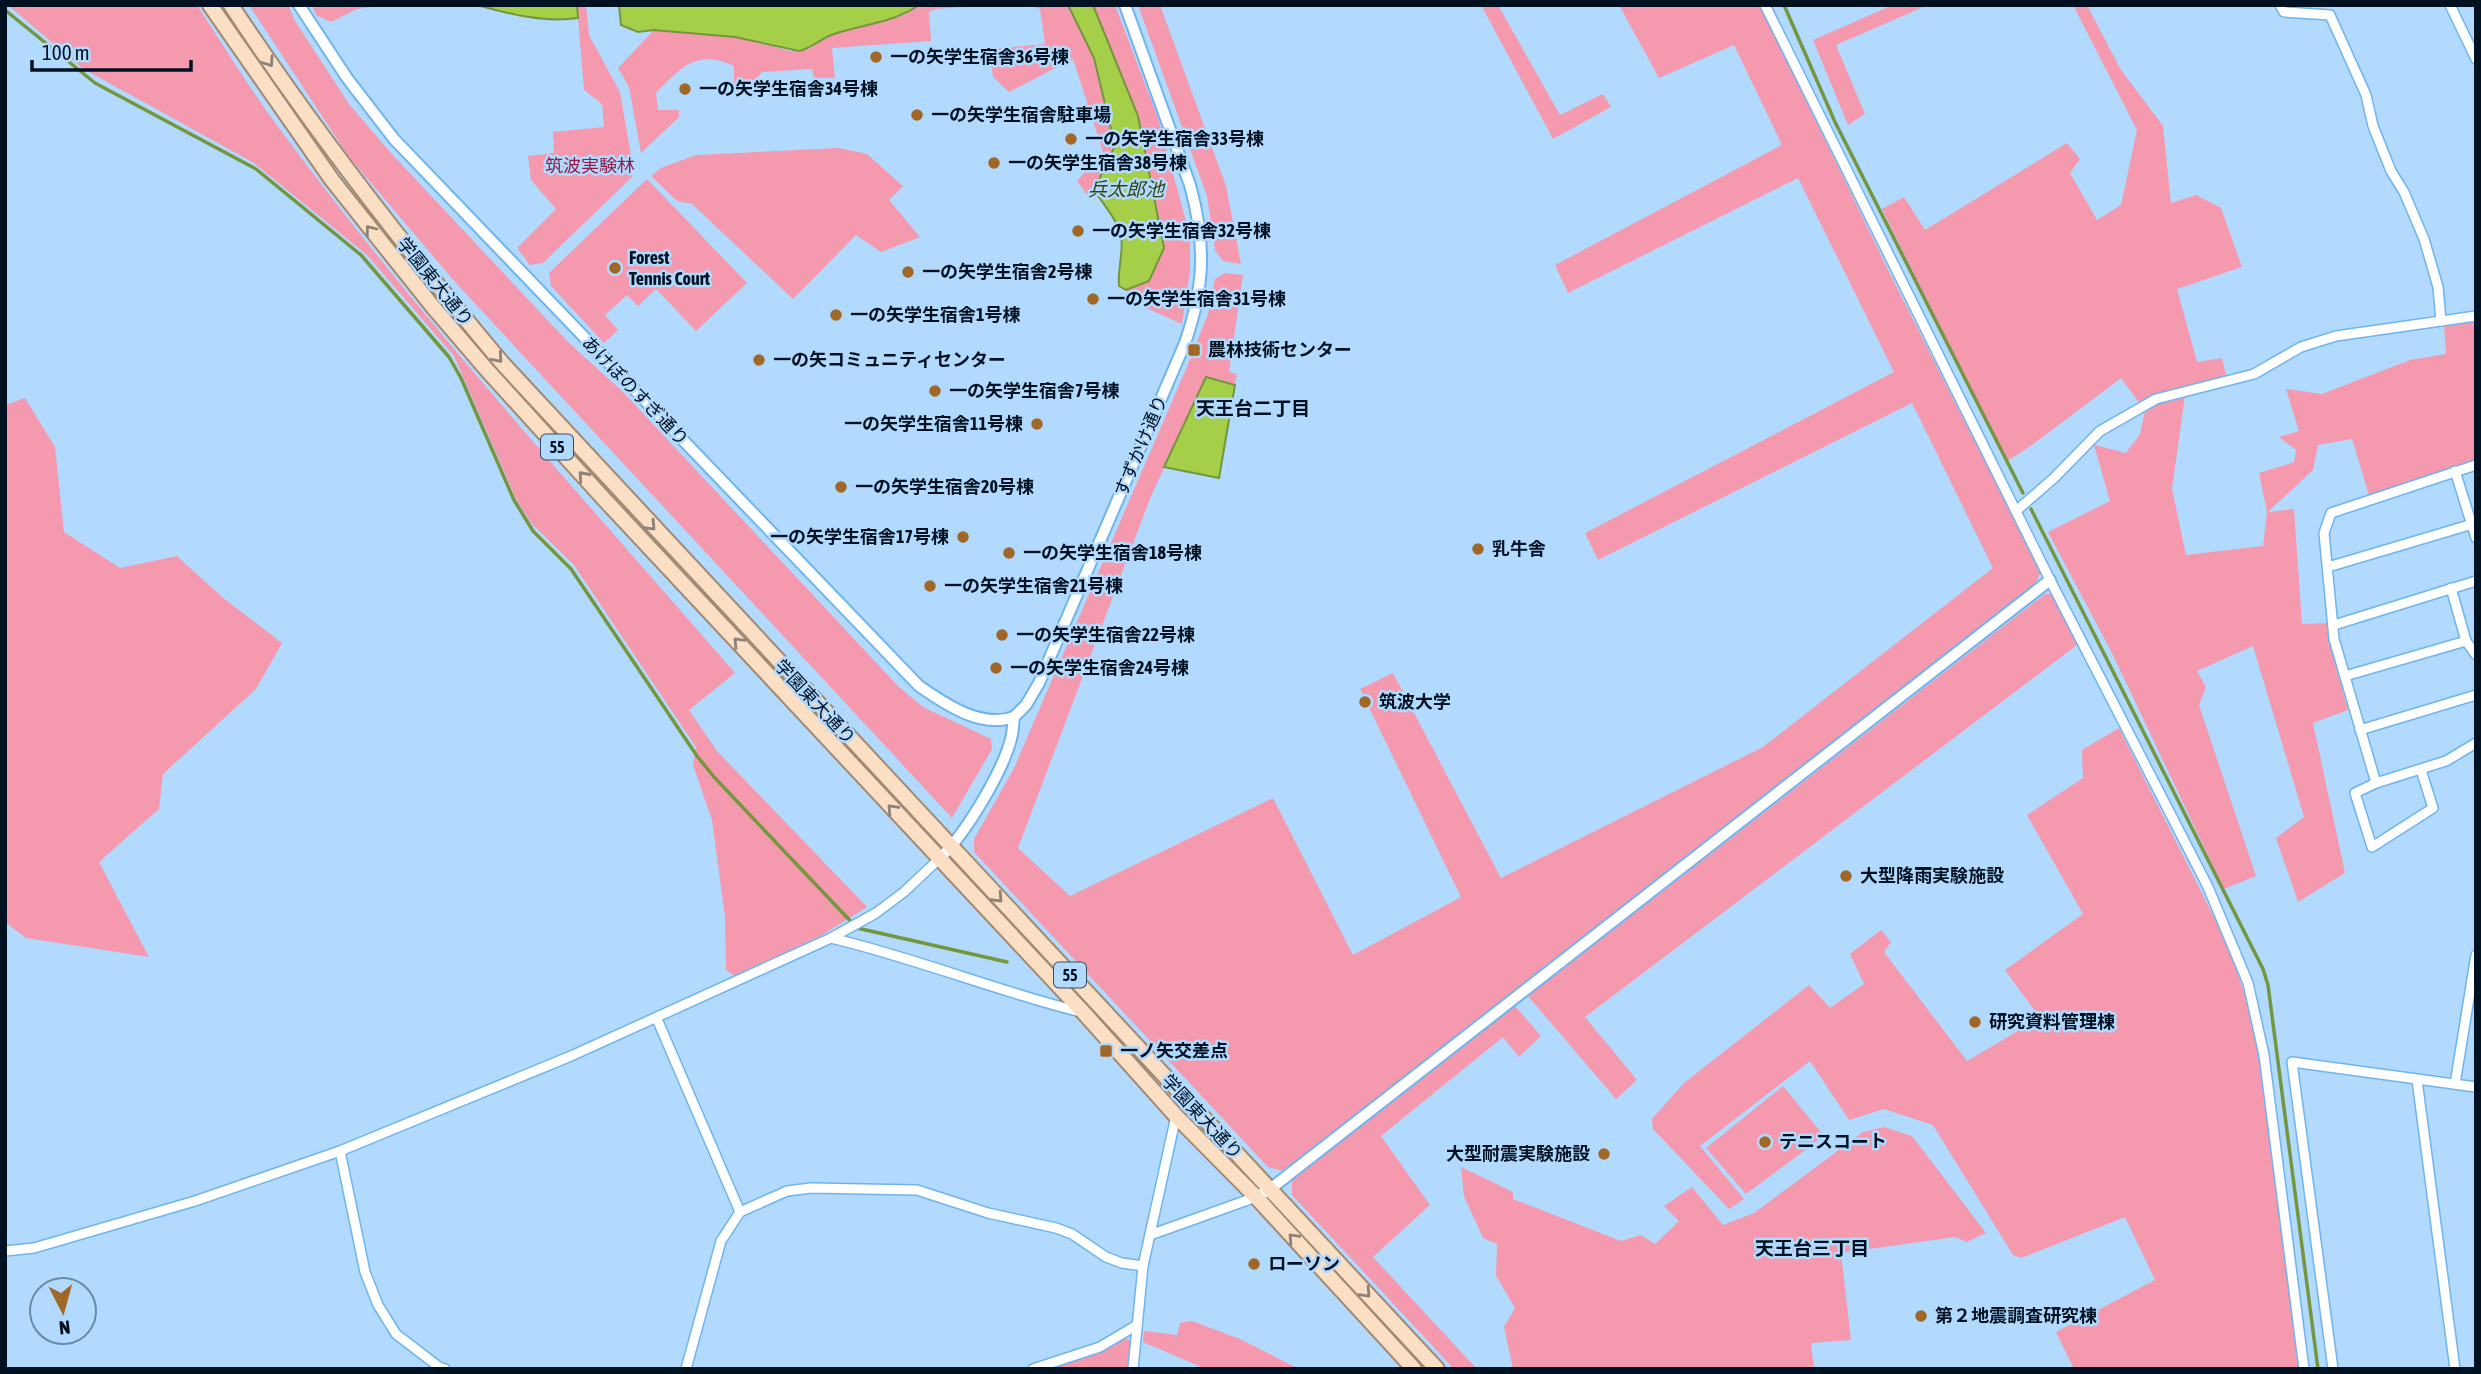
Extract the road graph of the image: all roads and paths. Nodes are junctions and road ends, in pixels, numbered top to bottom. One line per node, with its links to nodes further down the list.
1 (210, 5): 31 (main road, 学園東大通り / 55, one-way to 1)
2 (231, 5): 30 (main road, 学園東大通り / 55, one-way to 30)
3 (299, 5): 25 (street, あけぼのすぎ通り)
4 (1125, 5): 25 (street, すずかけ通り)
5 (1765, 5): 13 (street)
6 (2280, 5): 10 (street)
7 (2450, 5): 8 (street)
8 (2476, 59)
9 (2476, 316): 10 (street)
10 (2441, 321): 13 (street)
11 (2476, 465): 12 (street)
12 (2455, 471): 14 (street); 16 (street)
13 (2016, 511): 17 (street)
14 (2474, 524): 15 (street); 16 (street)
15 (2476, 538)
16 (2328, 567): 20 (street)
17 (2050, 580): 41 (street); 54 (street)
18 (2476, 581): 19 (street)
19 (2451, 588): 20 (street); 21 (street)
20 (2334, 625): 23 (street)
21 (2466, 641): 22 (street); 23 (street)
22 (2476, 655)
23 (2345, 677): 26 (street)
24 (2476, 695): 26 (street)
25 (1014, 717): 30 (street, すずかけ通り)
26 (2360, 730): 29 (street)
27 (2476, 743): 28 (street)
28 (2421, 770): 29 (street); 29 (street)
29 (2376, 783)
30 (951, 848): 31 (street, すずかけ通り); 41 (main road, 学園東大通り / 55, one-way to 41)
31 (939, 859): 32 (street); 34 (main road, 学園東大通り / 55)
32 (831, 938): 34 (street); 35 (street)
33 (2476, 955): 37 (street)
34 (1084, 1013): 39 (main road, 学園東大通り / 55)
35 (657, 1019): 40 (street); 43 (street)
36 (2417, 1080): 37 (street); 55 (street); 56 (street)
37 (2455, 1084): 38 (street)
38 (2476, 1087)
39 (1176, 1116): 42 (main road, 学園東大通り / 55); 44 (street)
40 (340, 1151): 45 (street); 48 (street)
41 (1269, 1190): 42 (street); 53 (main road, 学園東大通り / 55, one-way to 53)
42 (1256, 1197): 44 (street); 52 (main road, 学園東大通り / 55, one-way to 42)
43 (740, 1212): 46 (street); 49 (street)
44 (1150, 1235): 46 (street)
45 (5, 1251)
46 (1143, 1266): 47 (street)
47 (1136, 1325): 50 (street); 51 (street)
48 (445, 1369)
49 (685, 1369)
50 (1033, 1369)
51 (1133, 1369)
52 (1414, 1369)
53 (1437, 1369)
54 (2304, 1369)
55 (2333, 1369)
56 (2455, 1369)

